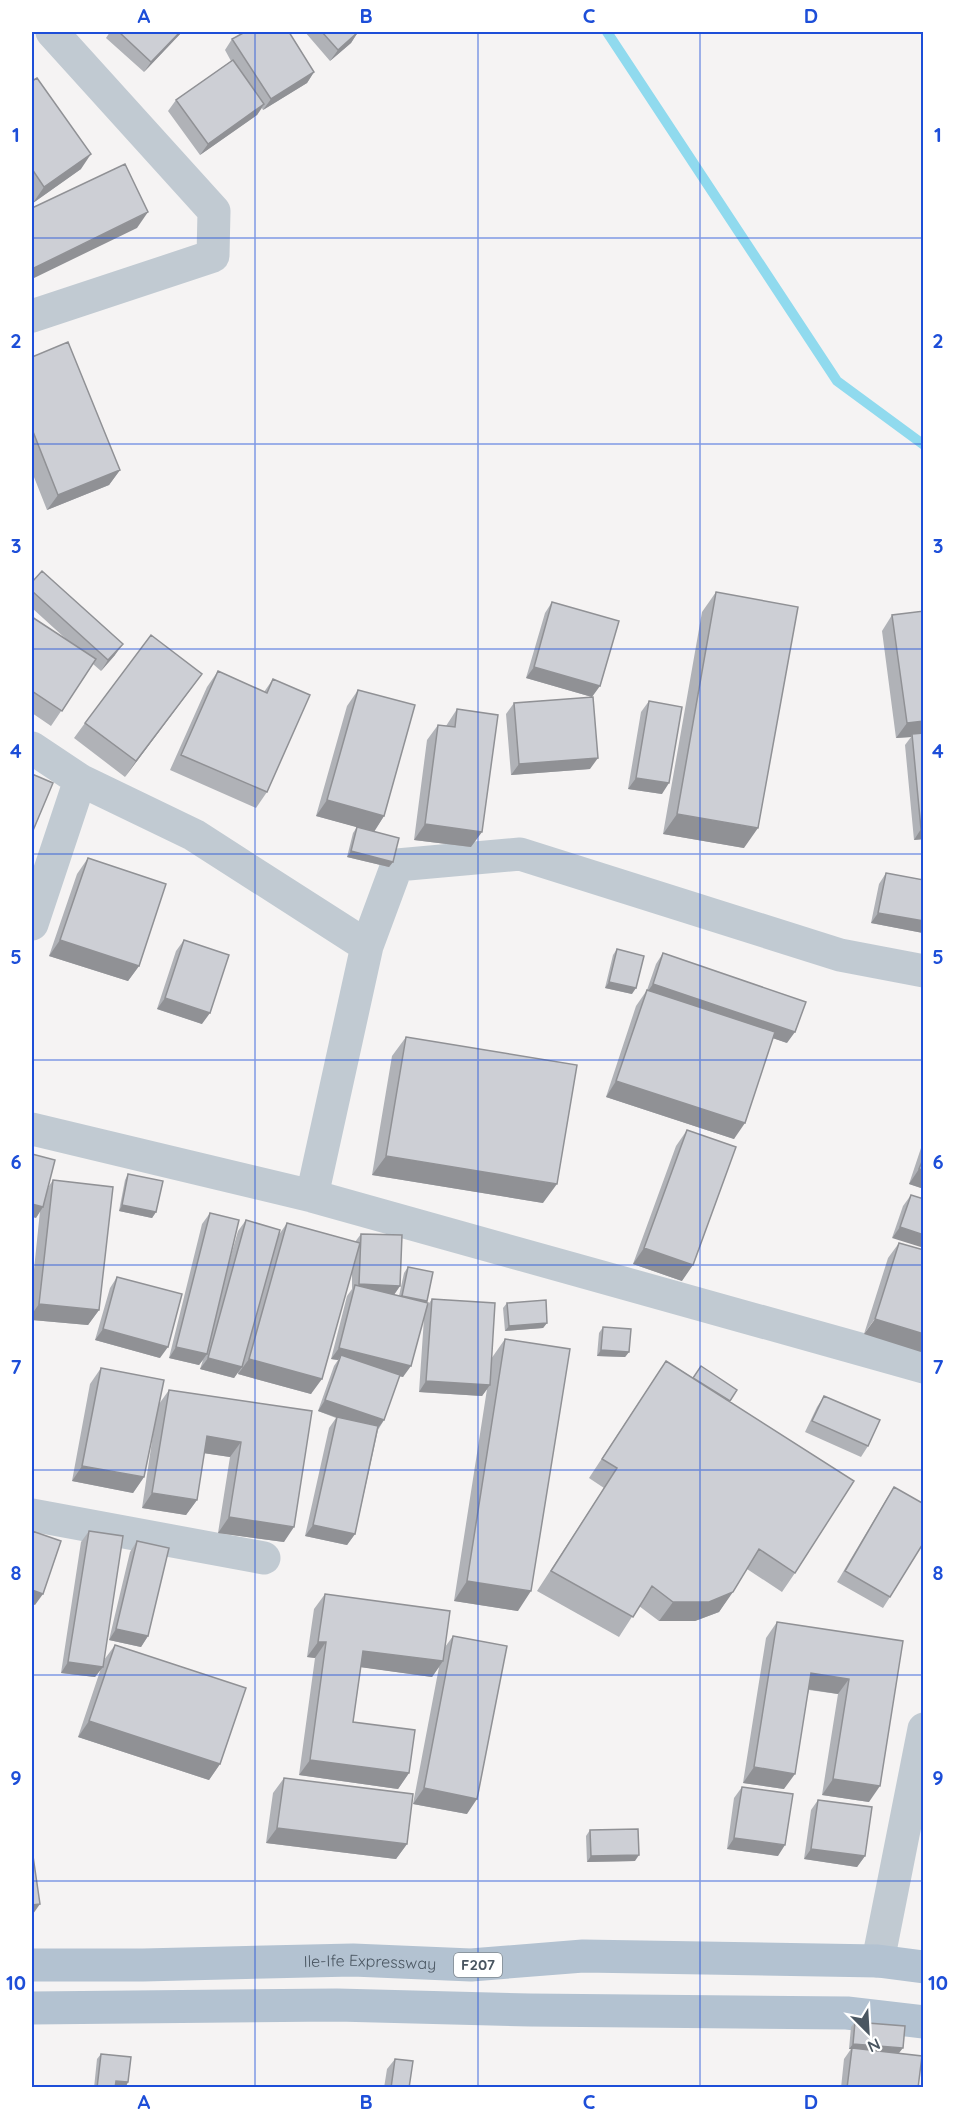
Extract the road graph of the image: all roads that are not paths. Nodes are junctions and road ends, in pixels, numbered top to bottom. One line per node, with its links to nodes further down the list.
1 (37, 32): 3 (street)
2 (52, 32): 4 (street)
3 (32, 38)
4 (32, 316)
5 (32, 748): 6 (street)
6 (80, 780): 7 (street); 8 (street)
7 (32, 924)
8 (367, 946): 9 (street); 11 (street)
9 (924, 971)
10 (32, 1129): 11 (street)
11 (312, 1196): 12 (street)
12 (924, 1366)
13 (32, 1515): 14 (street)
14 (264, 1558)
15 (924, 1729): 16 (street)
16 (878, 1961): 17 (main road, Ile-Ife Expressway / F207); 18 (main road, Ile-Ife Expressway / F207)
17 (32, 1965)
18 (924, 1967)
19 (32, 2008): 20 (main road)
20 (924, 2022)

